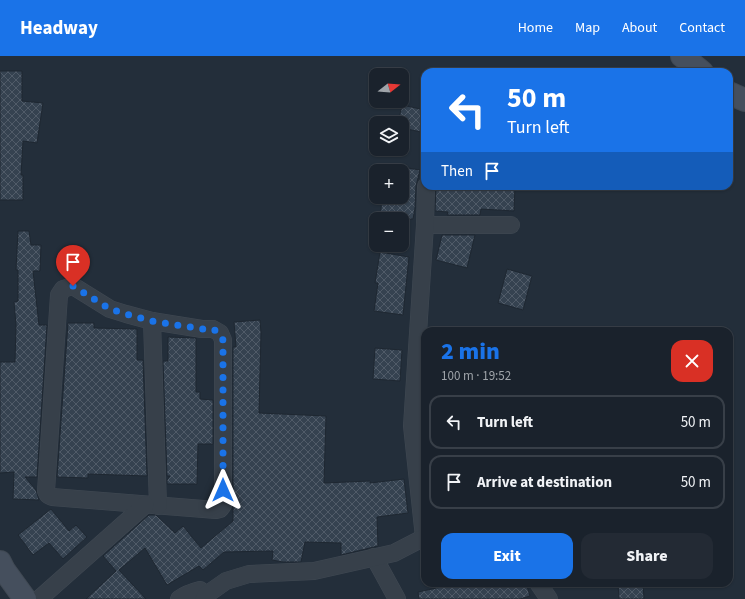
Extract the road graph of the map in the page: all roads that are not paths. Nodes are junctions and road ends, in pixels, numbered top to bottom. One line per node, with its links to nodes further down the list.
1 (682, 56): 2 (street)
2 (697, 68)
3 (733, 95): 4 (street)
4 (745, 100)
5 (426, 190): 6 (street)
6 (425, 225): 7 (street); 9 (street)
7 (511, 225)
8 (152, 321): 12 (street); 12 (street); 12 (street)
9 (422, 327)
10 (421, 346): 11 (street)
11 (419, 406): 13 (street)
12 (152, 505): 20 (street)
13 (421, 509)
14 (421, 539): 15 (street)
15 (374, 557): 18 (street); 22 (street)
16 (0, 562): 19 (street)
17 (541, 587): 23 (street)
18 (205, 597): 21 (street)
19 (26, 599)
20 (39, 599)
21 (179, 599)
22 (397, 599)
23 (550, 599)

